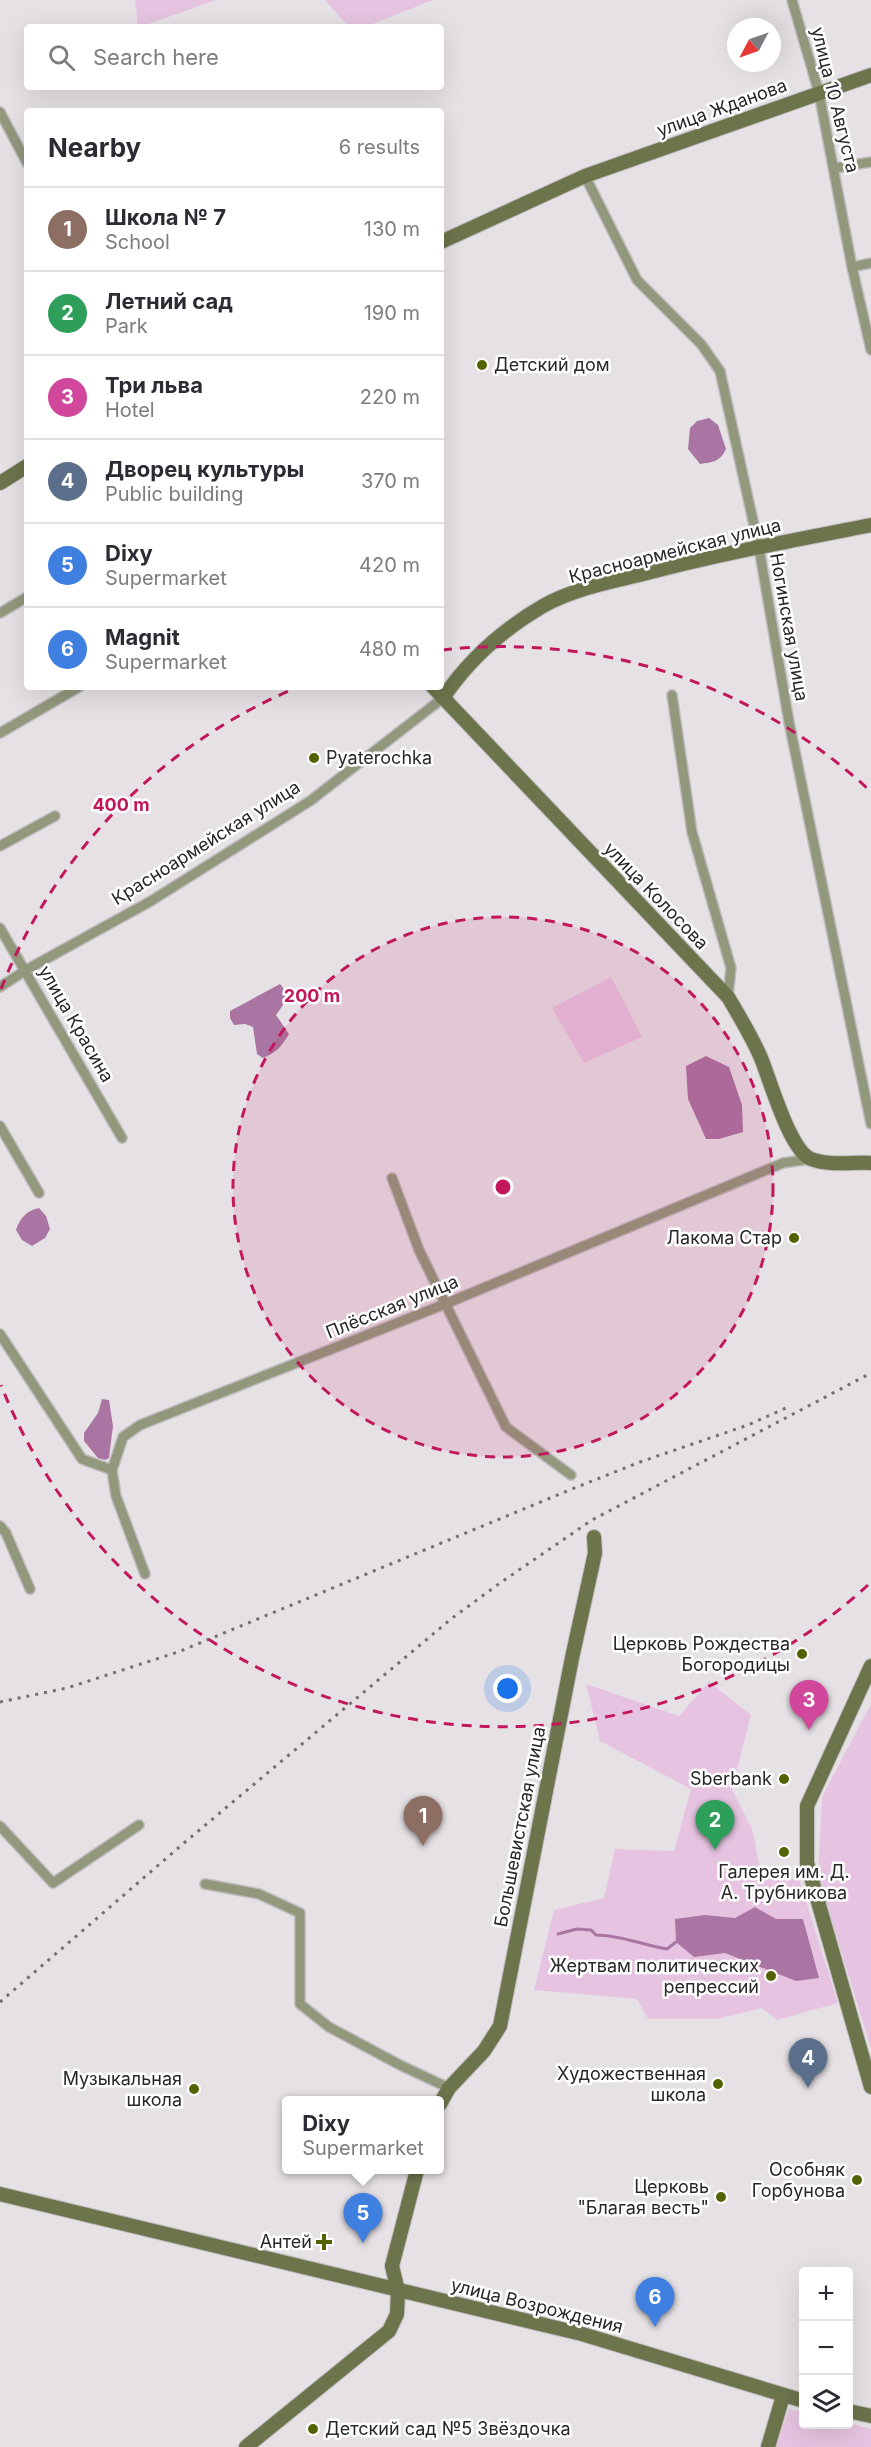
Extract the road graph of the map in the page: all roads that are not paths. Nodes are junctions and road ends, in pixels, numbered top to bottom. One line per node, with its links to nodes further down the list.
1 (795, 1): 3 (street, улица 10 Августа)
2 (871, 75): 3 (main road, улица Жданова)
3 (819, 93): 7 (street, улица 10 Августа); 8 (main road, улица Жданова)
4 (0, 112): 5 (street)
5 (24, 157)
6 (871, 162): 7 (street)
7 (835, 168): 11 (street, улица 10 Августа)
8 (585, 176): 9 (main road, улица Жданова); 16 (street, Ногинская улица)
9 (444, 241)
10 (871, 263): 11 (street)
11 (852, 267): 12 (street, улица 10 Августа)
12 (871, 350)
13 (24, 468): 14 (main road)
14 (0, 483)
15 (871, 525): 16 (main road, Красноармейская улица)
16 (759, 548): 22 (main road, Красноармейская улица); 30 (street, Ногинская улица)
17 (24, 599): 18 (street)
18 (0, 613)
19 (74, 690): 23 (street)
20 (436, 690): 22 (main road, улица Колосова)
21 (672, 694): 29 (street)
22 (443, 698): 27 (street, Красноармейская улица); 29 (main road, улица Колосова)
23 (0, 733)
24 (55, 816): 25 (street)
25 (0, 846)
26 (0, 928): 27 (street, улица Красина)
27 (26, 970): 28 (street, Красноармейская улица); 32 (street, улица Красина)
28 (0, 987)
29 (728, 997): 33 (main road, улица Колосова)
30 (871, 1124)
31 (0, 1126): 36 (street)
32 (122, 1138)
33 (809, 1159): 34 (main road); 37 (street, Плёсская улица)
34 (871, 1162)
35 (392, 1178): 37 (street)
36 (39, 1193)
37 (444, 1304): 39 (street, Плёсская улица); 40 (street)
38 (0, 1334): 39 (street)
39 (112, 1470): 43 (street, Плёсская улица)
40 (571, 1475)
41 (0, 1526): 44 (street)
42 (594, 1538): 49 (main road, Большевистская улица)
43 (145, 1574)
44 (30, 1589)
45 (871, 1666): 50 (main road)
46 (139, 1825): 47 (street)
47 (0, 1826)
48 (205, 1884): 49 (street)
49 (449, 2088): 51 (main road, Большевистская улица)
50 (871, 2088)
51 (444, 2097)
52 (416, 2174): 54 (main road)
53 (0, 2194): 54 (main road, улица Возрождения)
54 (398, 2291): 55 (main road, улица Возрождения); 59 (main road)
55 (783, 2396): 56 (main road, улица Возрождения); 60 (main road)
56 (799, 2400)
57 (853, 2412): 58 (main road)
58 (871, 2416)
59 (246, 2447)
60 (768, 2447)

